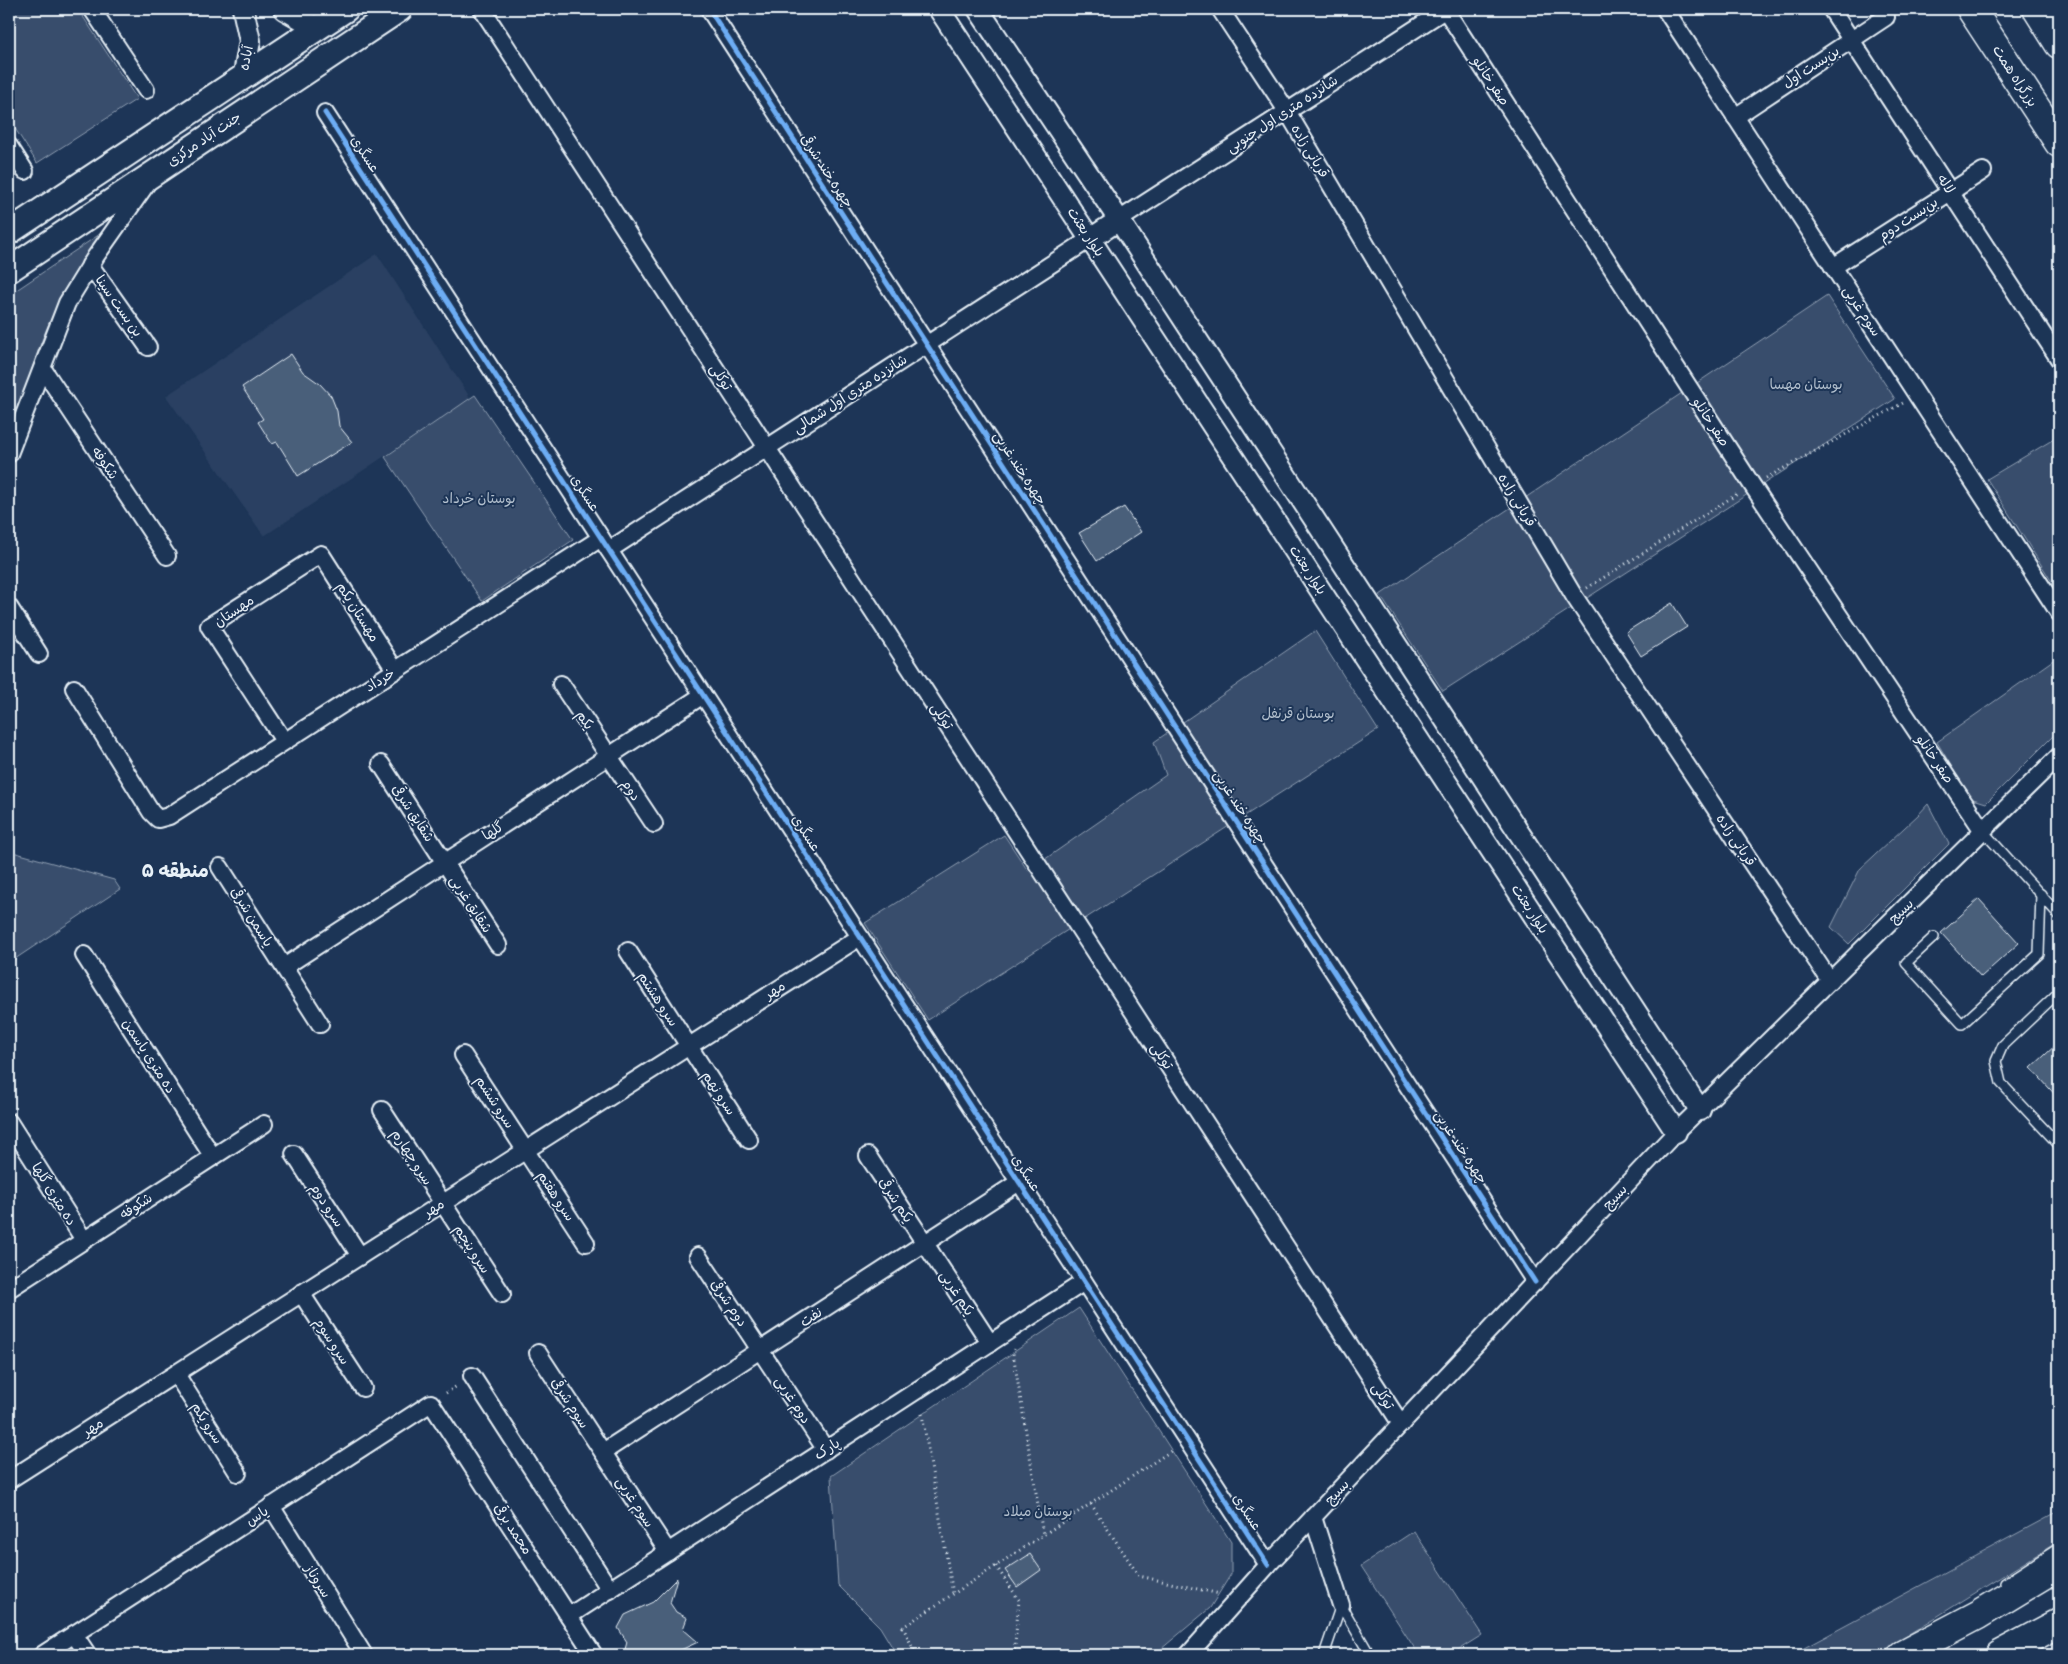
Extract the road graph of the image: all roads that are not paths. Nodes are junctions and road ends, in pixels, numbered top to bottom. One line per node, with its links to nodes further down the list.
1 (92, 9): 21 (street)
2 (244, 9): 20 (street, آباده)
3 (284, 9): 17 (street)
4 (346, 9): 17 (main road, جنت آباد مرکزی)
5 (400, 9): 29 (main road, جنت آباد مرکزی)
6 (482, 9): 42 (street, توکلی)
7 (708, 9): 38 (street, چهره خند شرقی)
8 (939, 9): 34 (street, بلوار بعثت)
9 (978, 9): 32 (street)
10 (1220, 9): 22 (street, قربانی زاده)
11 (1445, 9): 22 (street, شانزده متری اول جنوبی); 59 (street, صفر خانلو)
12 (1664, 9): 24 (street, سوم غربی)
13 (1831, 9): 18 (street, لاله)
14 (1971, 9): 25 (highway, بزرگراه همت)
15 (2037, 9): 19 (highway)
16 (1886, 17): 18 (street, بن‌بست اول)
17 (317, 28): 20 (main road, جنت آباد مرکزی)
18 (1852, 40): 24 (street, بن‌بست اول); 31 (street, لاله)
19 (2059, 44)
20 (243, 79): 33 (main road, جنت آباد مرکزی)
21 (146, 90)
22 (1287, 111): 32 (street, شانزده متری اول جنوبی); 70 (street, قربانی زاده)
23 (325, 113): 44 (street, عسگری)
24 (1735, 117): 36 (street, سوم غربی)
25 (2053, 134): 27 (highway, بزرگراه همت)
26 (9, 146): 28 (street)
27 (2059, 149)
28 (25, 171)
29 (156, 171): 35 (street); 37 (main road, جنت آباد مرکزی)
30 (1983, 171): 31 (street, بن‌بست دوم)
31 (1950, 191): 36 (street, بن‌بست دوم); 40 (street, لاله)
32 (1119, 220): 34 (street); 76 (street)
33 (9, 232)
34 (1090, 239): 38 (street, شانزده متری اول شمالی); 79 (street, بلوار بعثت)
35 (90, 265): 39 (street, بن بست سینا); 41 (street)
36 (1833, 267): 48 (street, سوم غربی)
37 (9, 270)
38 (926, 345): 42 (street, شانزده متری اول شمالی); 94 (street, چهره خند غربی)
39 (148, 347)
40 (2059, 359)
41 (43, 369): 43 (street); 46 (street, شکوفه)
42 (767, 448): 44 (street, شانزده متری اول شمالی); 105 (street, توکلی)
43 (9, 454)
44 (605, 544): 50 (street, خرداد); 53 (street, عسگری)
45 (321, 554): 50 (street, مهستان یکم); 54 (street, مهستان)
46 (167, 556)
47 (9, 607): 49 (street)
48 (2059, 613)
49 (38, 654)
50 (395, 670): 54 (street, خرداد)
51 (561, 684): 55 (street, یکم)
52 (74, 688): 54 (street, خرداد)
53 (703, 695): 55 (street, گلها); 64 (street, عسگری)
54 (284, 741)
55 (608, 756): 58 (street, دوم); 60 (street, گلها)
56 (2059, 756): 59 (street, بسیج)
57 (381, 764): 60 (street, شقایق شرقی)
58 (654, 824)
59 (1983, 831): 62 (lane); 70 (street, بسیج)
60 (445, 863): 66 (street, شقایق غربی); 69 (street, گلها)
61 (220, 867): 69 (street, یاسمن شرقی)
62 (2041, 894): 63 (lane); 65 (lane)
63 (2059, 914)
64 (860, 936): 73 (street, مهر); 86 (street, عسگری)
65 (1934, 937)
66 (498, 945)
67 (628, 951): 73 (street, سرو هشتم)
68 (84, 955): 85 (street, ده متری یاسمن)
69 (284, 967): 72 (street, یاسمن شرقی)
70 (1830, 981): 76 (street, بسیج)
71 (2059, 992): 81 (lane)
72 (320, 1024)
73 (688, 1046): 80 (street, سرو نهم); 82 (street, مهر)
74 (463, 1055): 82 (street, سرو ششم)
75 (382, 1110): 87 (street, سرو چهارم)
76 (1700, 1110): 79 (street, بسیج)
77 (9, 1122): 88 (street, ده متری گلها)
78 (264, 1124): 85 (street, شکوفه)
79 (1676, 1132): 94 (street, بسیج)
80 (749, 1140)
81 (2059, 1145)
82 (526, 1150): 87 (street, مهر); 89 (street, سرو هفتم)
83 (294, 1154): 91 (street, سرو دوم)
84 (868, 1156): 90 (street, یکم شرقی)
85 (213, 1157): 88 (street, شکوفه)
86 (1019, 1182): 90 (street, نفت); 93 (street, عسگری)
87 (442, 1203): 91 (street, مهر); 97 (street, سرو پنجم)
88 (84, 1240): 95 (street, شکوفه)
89 (586, 1243)
90 (925, 1243): 98 (street, یکم غربی); 99 (street, نفت)
91 (360, 1256): 96 (street, مهر)
92 (698, 1256): 99 (street, دوم شرقی)
93 (1084, 1282): 98 (street, پارک); 114 (street, عسگری)
94 (1535, 1282): 105 (street, بسیج)
95 (9, 1289)
96 (301, 1293): 101 (street, مهر); 103 (street, سرو سوم)
97 (502, 1294)
98 (990, 1343): 106 (street, پارک)
99 (760, 1350): 106 (street, دوم غربی); 107 (street, نفت)
100 (538, 1353): 107 (street, سوم شرقی)
101 (176, 1374): 108 (street, سرو یکم); 109 (street, مهر)
102 (472, 1376): 117 (street)
103 (364, 1388)
104 (430, 1403): 110 (street, یاس); 119 (street, محمد برقی)
105 (1401, 1424): 111 (street, بسیج)
106 (826, 1450): 113 (street, پارک)
107 (602, 1452): 113 (street, سوم غربی)
108 (238, 1473)
109 (9, 1480)
110 (271, 1506): 122 (street, یاس); 125 (street, سروناز)
111 (1313, 1517): 114 (street, بسیج); 118 (street)
112 (2059, 1548): 116 (lane)
113 (668, 1552): 117 (street, پارک)
114 (1268, 1565): 127 (street, بسیج)
115 (2059, 1566): 131 (highway)
116 (2000, 1586)
117 (610, 1590): 119 (street, پارک)
118 (1341, 1605): 128 (lane); 129 (lane)
119 (569, 1616): 126 (street, محمد برقی)
120 (2059, 1624): 132 (highway)
121 (1928, 1630): 130 (lane)
122 (74, 1634): 123 (street, یاس); 124 (street)
123 (42, 1655)
124 (88, 1655)
125 (364, 1655)
126 (594, 1655)
127 (1188, 1655)
128 (1324, 1655)
129 (1370, 1655)
130 (1892, 1655)
131 (1902, 1655)
132 (1999, 1655)

